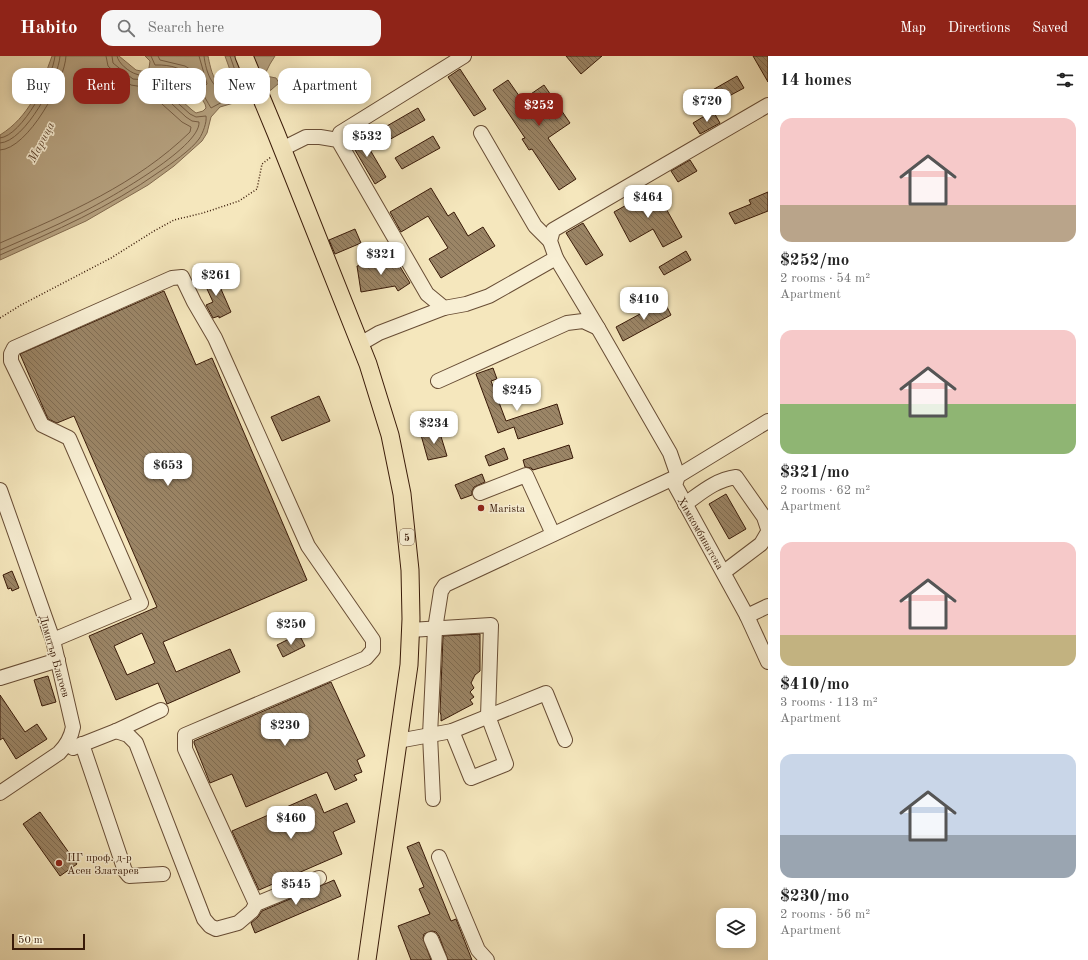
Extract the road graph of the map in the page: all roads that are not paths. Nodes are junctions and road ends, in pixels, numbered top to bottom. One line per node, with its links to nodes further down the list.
1 (244, 56): 6 (main road, 5)
2 (464, 56): 5 (street)
3 (768, 105): 7 (street)
4 (481, 133): 7 (street)
5 (338, 140): 6 (street); 9 (street)
6 (282, 149): 11 (main road, 5)
7 (550, 241): 8 (street, Химкомбинатска)
8 (556, 258): 9 (street); 10 (street, Химкомбинатска)
9 (444, 308): 11 (street)
10 (598, 328): 12 (street); 14 (street, Химкомбинатска)
11 (360, 344): 24 (main road, 5)
12 (438, 381)
13 (768, 421): 14 (street)
14 (678, 476): 17 (street, Химкомбинатска); 19 (street)
15 (480, 493): 19 (street)
16 (2, 500): 25 (street, Димитър Благоев)
17 (685, 504): 18 (street); 20 (street, Химкомбинатска)
18 (768, 531): 20 (street)
19 (553, 534): 23 (street)
20 (724, 572): 22 (street, Химкомбинатска)
21 (768, 606): 22 (street)
22 (747, 616): 27 (street, Химкомбинатска)
23 (435, 629): 24 (street); 30 (street); 33 (street)
24 (410, 630): 35 (main road, 5)
25 (53, 640): 26 (street, Димитър Благоев); 43 (street)
26 (58, 660): 28 (street); 37 (street, Димитър Благоев)
27 (768, 662)
28 (0, 678)
29 (161, 710): 31 (street)
30 (488, 716): 32 (street); 32 (street); 34 (street)
31 (116, 731): 36 (street); 43 (street)
32 (452, 731): 33 (street)
33 (430, 735): 35 (street); 39 (street)
34 (565, 740)
35 (398, 741): 45 (main road, 5)
36 (82, 744): 37 (street); 41 (street)
37 (59, 753): 38 (street, Димитър Благоев)
38 (0, 792)
39 (433, 799)
40 (439, 857): 47 (street)
41 (163, 874)
42 (319, 878): 43 (street)
43 (256, 904)
44 (431, 939): 46 (street)
45 (367, 960)
46 (440, 960)
47 (487, 960)

